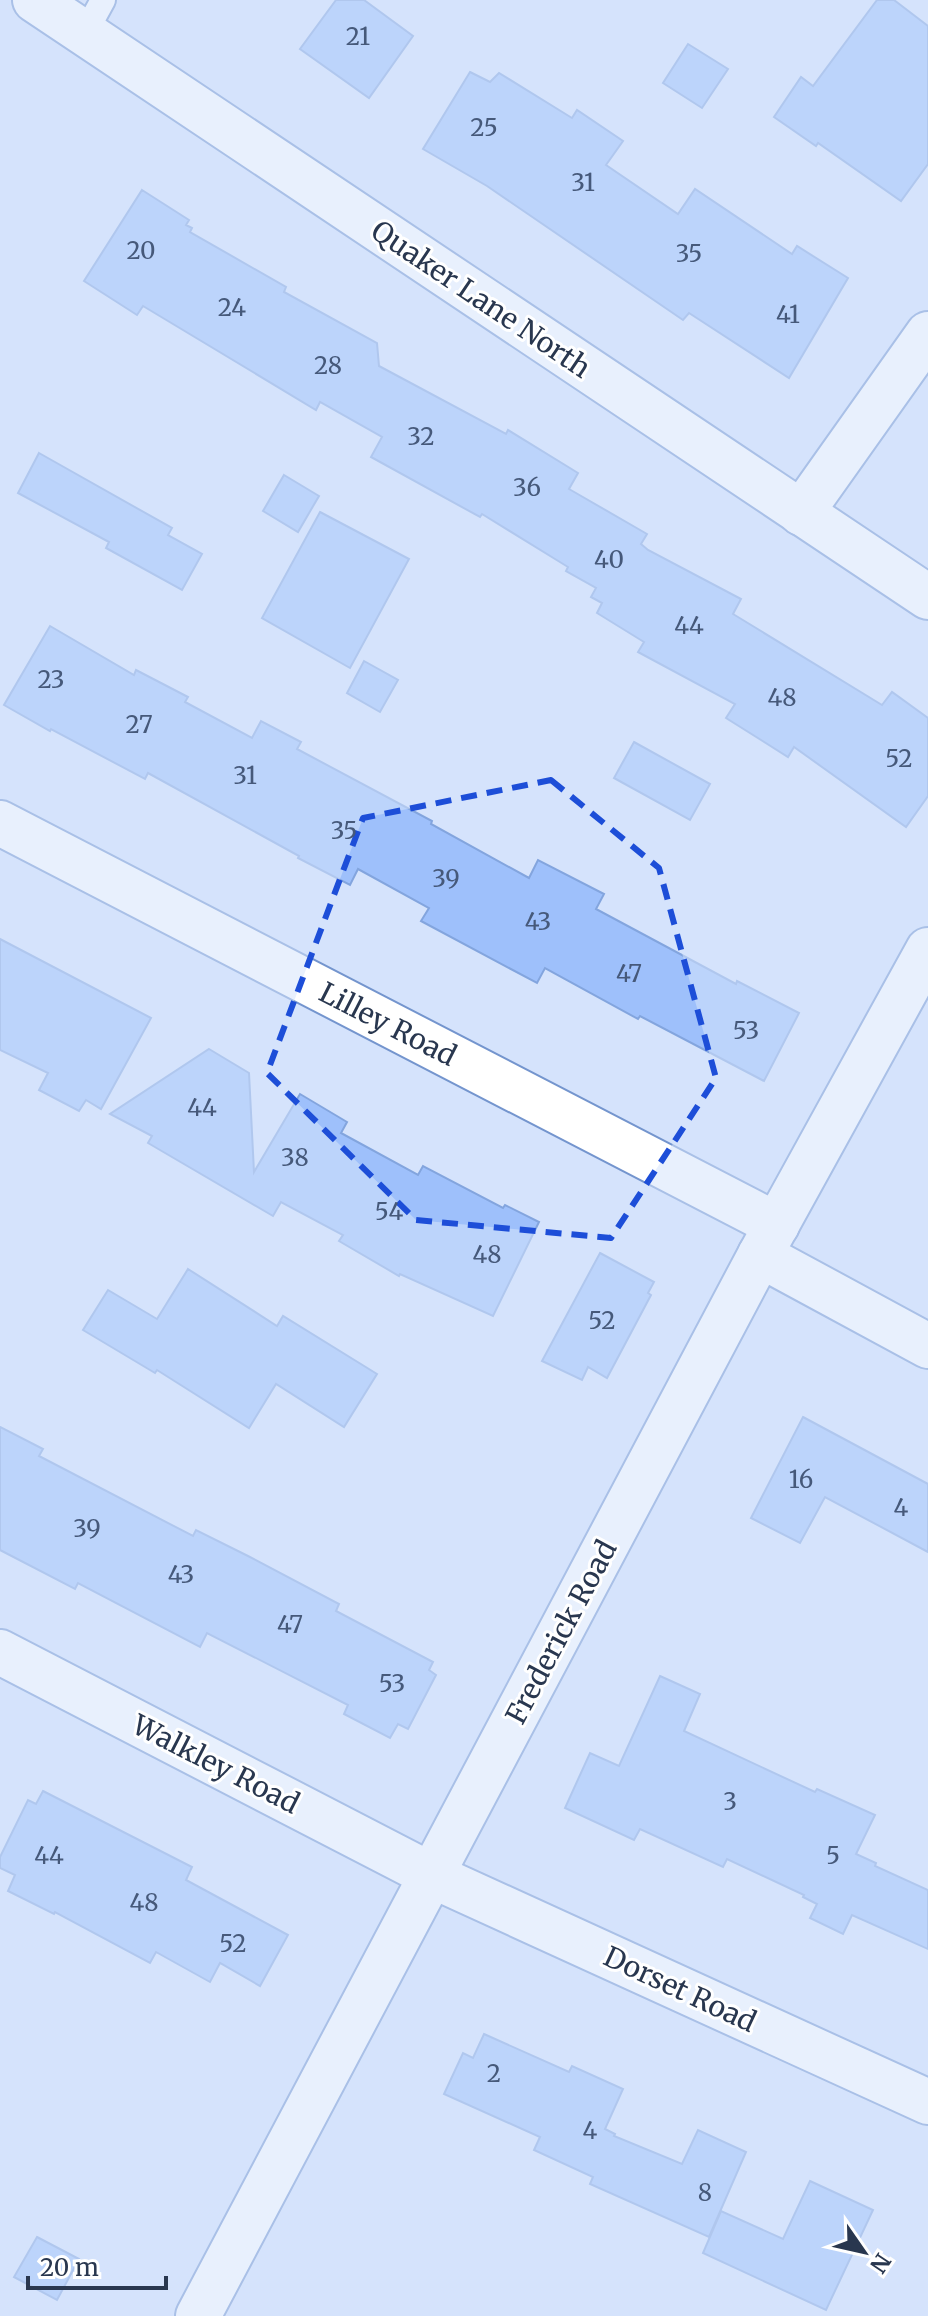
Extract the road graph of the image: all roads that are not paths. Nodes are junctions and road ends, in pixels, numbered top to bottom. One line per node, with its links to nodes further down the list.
1 (35, 0): 2 (street, Quaker Lane North)
2 (94, 16): 4 (street, Quaker Lane North)
3 (928, 334): 4 (street)
4 (801, 513): 5 (street, Quaker Lane North)
5 (928, 597)
6 (0, 823): 8 (street, Lilley Road)
7 (928, 950): 8 (street, Frederick Road)
8 (769, 1240): 9 (street, Lilley Road); 11 (street, Frederick Road)
9 (928, 1346)
10 (0, 1652): 11 (street, Walkley Road)
11 (433, 1876): 12 (street, Dorset Road); 13 (street, Frederick Road)
12 (928, 2102)
13 (198, 2316)

